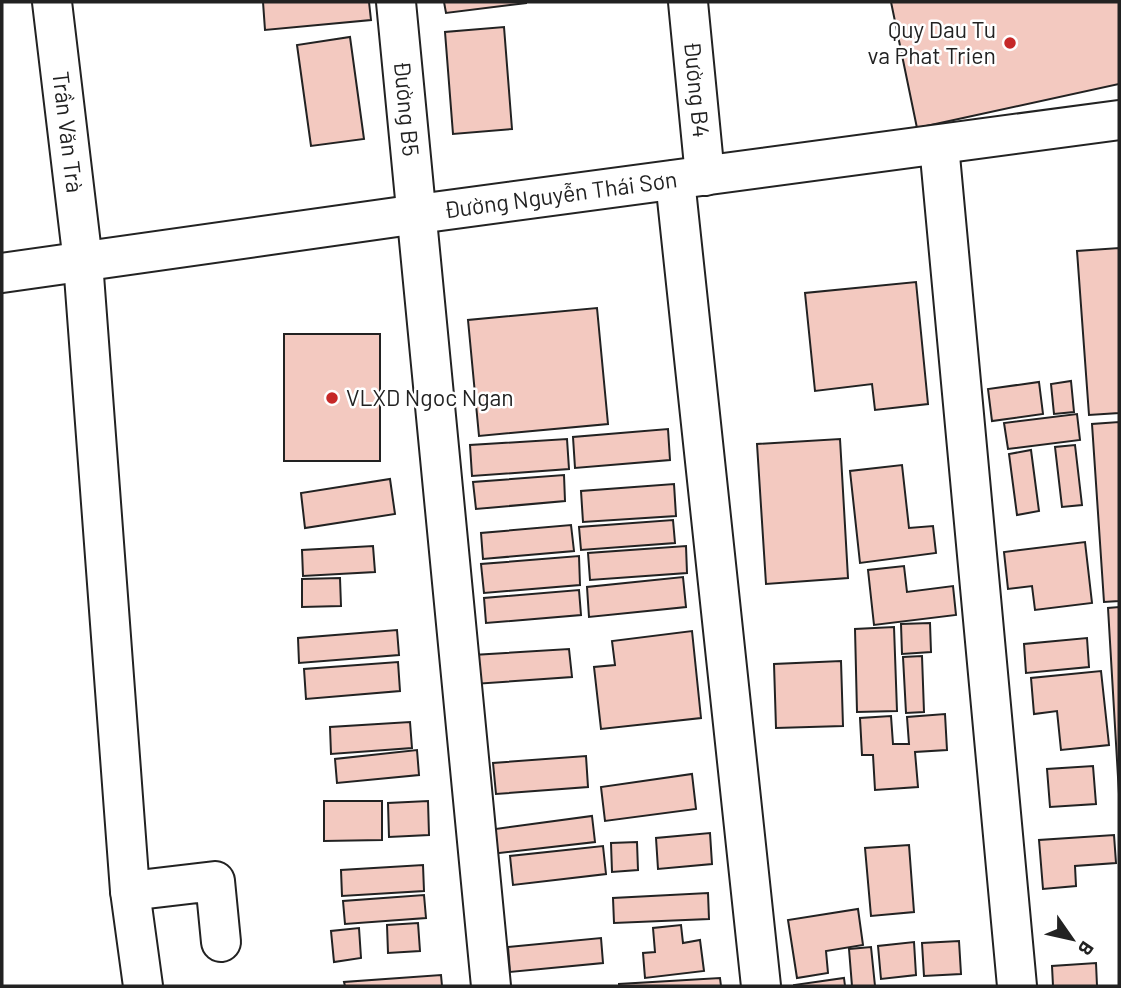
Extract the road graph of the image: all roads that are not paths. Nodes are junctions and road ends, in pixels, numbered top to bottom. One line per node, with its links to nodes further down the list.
1 (52, 2): 8 (street, Trần Văn Trà)
2 (396, 2): 7 (street, Đường B5)
3 (688, 2): 6 (street, Đường B4)
4 (1119, 120): 5 (street, Đường Nguyễn Thái Sơn)
5 (939, 145): 6 (street, Đường Nguyễn Thái Sơn); 15 (street)
6 (690, 178): 7 (street, Đường Nguyễn Thái Sơn); 14 (street, Đường B4)
7 (418, 214): 8 (street, Đường Nguyễn Thái Sơn); 13 (street, Đường B5)
8 (83, 262): 9 (street, Đường Nguyễn Thái Sơn); 10 (street, Trần Văn Trà)
9 (2, 273)
10 (130, 891): 11 (street); 12 (street, Trần Văn Trà)
11 (221, 942)
12 (143, 986)
13 (491, 986)
14 (761, 986)
15 (1017, 986)

